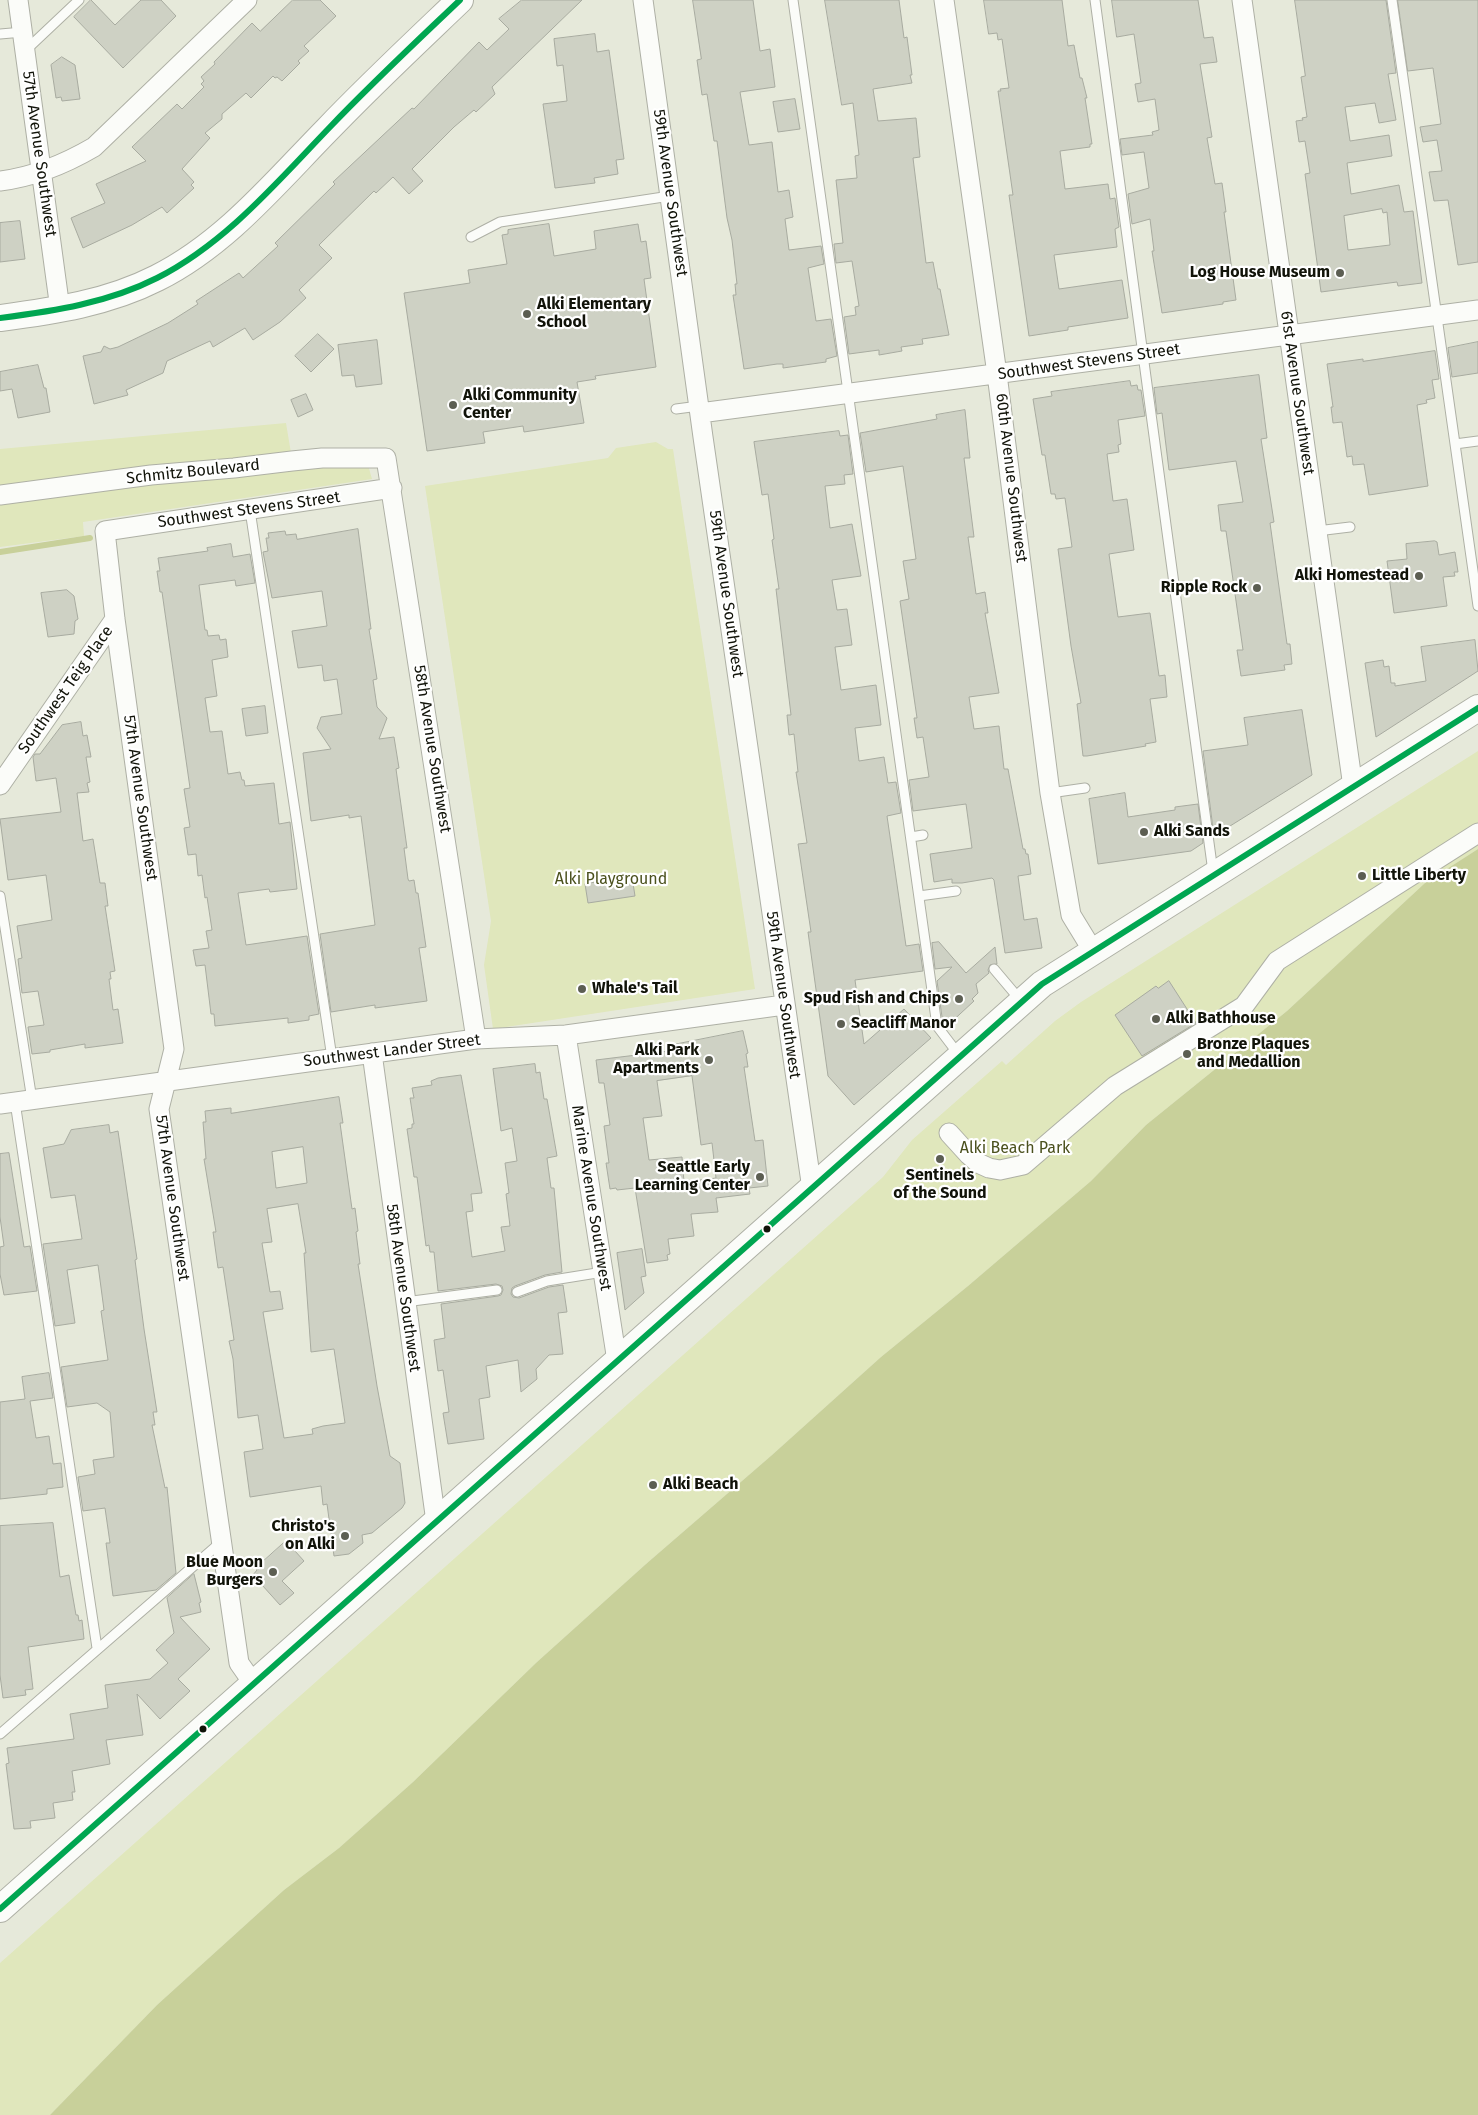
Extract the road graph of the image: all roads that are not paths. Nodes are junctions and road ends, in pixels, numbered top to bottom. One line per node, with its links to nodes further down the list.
1 (18, 0): 11 (street, 57th Avenue Southwest)
2 (78, 0): 13 (lane)
3 (247, 0): 14 (street)
4 (460, 0): 18 (main road)
5 (643, 0): 16 (street, 59th Avenue Southwest)
6 (792, 0): 25 (lane)
7 (944, 0): 24 (street, 60th Avenue Southwest)
8 (1095, 0): 23 (lane)
9 (1242, 0): 22 (street, 61st Avenue Southwest)
10 (1392, 0): 20 (lane)
11 (23, 32): 12 (lane); 13 (street, 57th Avenue Southwest)
12 (0, 34)
13 (25, 50): 14 (street, 57th Avenue Southwest)
14 (42, 171): 15 (street); 18 (street, 57th Avenue Southwest)
15 (0, 181)
16 (670, 196): 17 (lane); 27 (street, 59th Avenue Southwest)
17 (470, 237)
18 (60, 309): 21 (main road)
19 (1478, 310): 20 (street, Southwest Stevens Street)
20 (1436, 316): 22 (street, Southwest Stevens Street); 29 (lane)
21 (0, 318)
22 (1289, 335): 23 (street, Southwest Stevens Street); 36 (street, 61st Avenue Southwest)
23 (1143, 354): 24 (street, Southwest Stevens Street); 47 (lane)
24 (997, 374): 25 (street, Southwest Stevens Street); 43 (street, 60th Avenue Southwest)
25 (849, 393): 27 (street, Southwest Stevens Street); 46 (lane)
26 (676, 408): 27 (lane)
27 (699, 409): 54 (street, 59th Avenue Southwest)
28 (1478, 441): 29 (lane)
29 (1455, 444): 37 (lane)
30 (386, 458): 31 (street, 58th Avenue Southwest); 32 (street, Schmitz Boulevard)
31 (392, 488): 33 (street, Southwest Stevens Street); 56 (street, 58th Avenue Southwest)
32 (0, 495)
33 (250, 510): 35 (street, Southwest Stevens Street); 59 (lane)
34 (1350, 527): 36 (lane)
35 (105, 531): 38 (street, 57th Avenue Southwest)
36 (1317, 531): 41 (street, 61st Avenue Southwest)
37 (1478, 606)
38 (115, 619): 40 (street, Southwest Teig Place); 60 (street, 57th Avenue Southwest)
39 (1478, 708): 41 (main road)
40 (0, 785)
41 (1353, 787): 47 (main road)
42 (1085, 788): 43 (lane)
43 (1050, 793): 51 (street, 60th Avenue Southwest)
44 (1478, 833): 62 (street)
45 (923, 835): 46 (lane)
46 (911, 837): 50 (lane)
47 (1213, 875): 51 (main road)
48 (956, 891): 50 (lane)
49 (0, 896): 61 (lane)
50 (919, 896): 58 (lane)
51 (1094, 951): 53 (main road)
52 (994, 969): 53 (lane)
53 (1021, 1002): 58 (main road)
54 (784, 1005): 55 (street, Southwest Lander Street); 63 (street, 59th Avenue Southwest)
55 (566, 1034): 56 (street, Southwest Lander Street); 64 (street, Marine Avenue Southwest)
56 (476, 1039): 57 (street, Southwest Lander Street)
57 (372, 1053): 59 (street, Southwest Lander Street); 67 (street, 58th Avenue Southwest)
58 (959, 1056): 63 (main road)
59 (332, 1058): 60 (street, Southwest Lander Street)
60 (167, 1080): 61 (street, Southwest Lander Street); 70 (street, 57th Avenue Southwest)
61 (16, 1102): 71 (lane)
62 (949, 1132)
63 (812, 1188): 68 (main road)
64 (603, 1272): 66 (lane); 68 (street, Marine Avenue Southwest)
65 (498, 1290): 67 (lane)
66 (517, 1292)
67 (406, 1302): 69 (street, 58th Avenue Southwest)
68 (617, 1361): 69 (main road)
69 (436, 1522): 72 (main road)
70 (220, 1543): 71 (lane); 72 (street, 57th Avenue Southwest)
71 (97, 1648): 73 (lane)
72 (253, 1683): 74 (main road)
73 (0, 1734)
74 (2, 1904)

